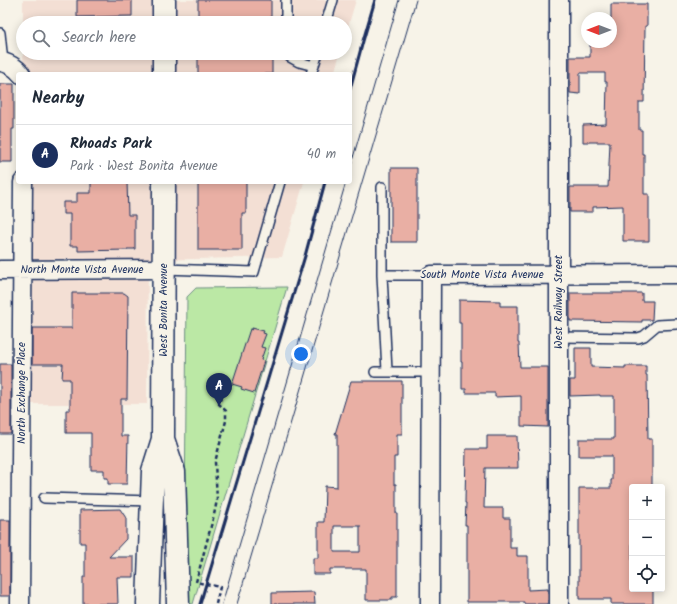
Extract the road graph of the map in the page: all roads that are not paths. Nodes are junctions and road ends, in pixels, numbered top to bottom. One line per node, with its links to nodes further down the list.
1 (164, 0): 5 (main road)
2 (286, 0): 6 (lane)
3 (333, 0): 7 (lane)
4 (559, 0): 23 (street, West Railway Street)
5 (164, 16)
6 (286, 16)
7 (328, 16)
8 (0, 33): 12 (lane)
9 (164, 60): 15 (main road)
10 (294, 60): 13 (lane)
11 (316, 60): 13 (lane)
12 (1, 62): 14 (street)
13 (313, 70)
14 (20, 72)
15 (164, 72)
16 (23, 184): 21 (street, North Exchange Place)
17 (164, 184): 22 (main road, West Bonita Avenue)
18 (279, 184): 22 (lane)
19 (382, 188): 25 (lane)
20 (0, 270): 21 (street, North Monte Vista Avenue)
21 (22, 270): 22 (street, North Monte Vista Avenue); 35 (street, North Exchange Place)
22 (164, 270): 32 (main road, West Bonita Avenue)
23 (559, 274): 24 (street, South Monte Vista Avenue); 26 (street, South Monte Vista Avenue); 28 (street, West Railway Street)
24 (677, 274)
25 (382, 275): 26 (lane, South Monte Vista Avenue); 29 (lane)
26 (431, 275): 31 (street)
27 (677, 324): 28 (lane)
28 (559, 337): 39 (street, West Railway Street)
29 (387, 371): 30 (lane); 31 (lane)
30 (375, 372)
31 (431, 372): 38 (street)
32 (163, 439): 34 (main road, West Bonita Avenue); 37 (main road, West Bonita Avenue)
33 (44, 498): 34 (lane)
34 (152, 501): 36 (main road, West Bonita Avenue)
35 (20, 604)
36 (148, 604)
37 (178, 604)
38 (430, 604)
39 (559, 604)

